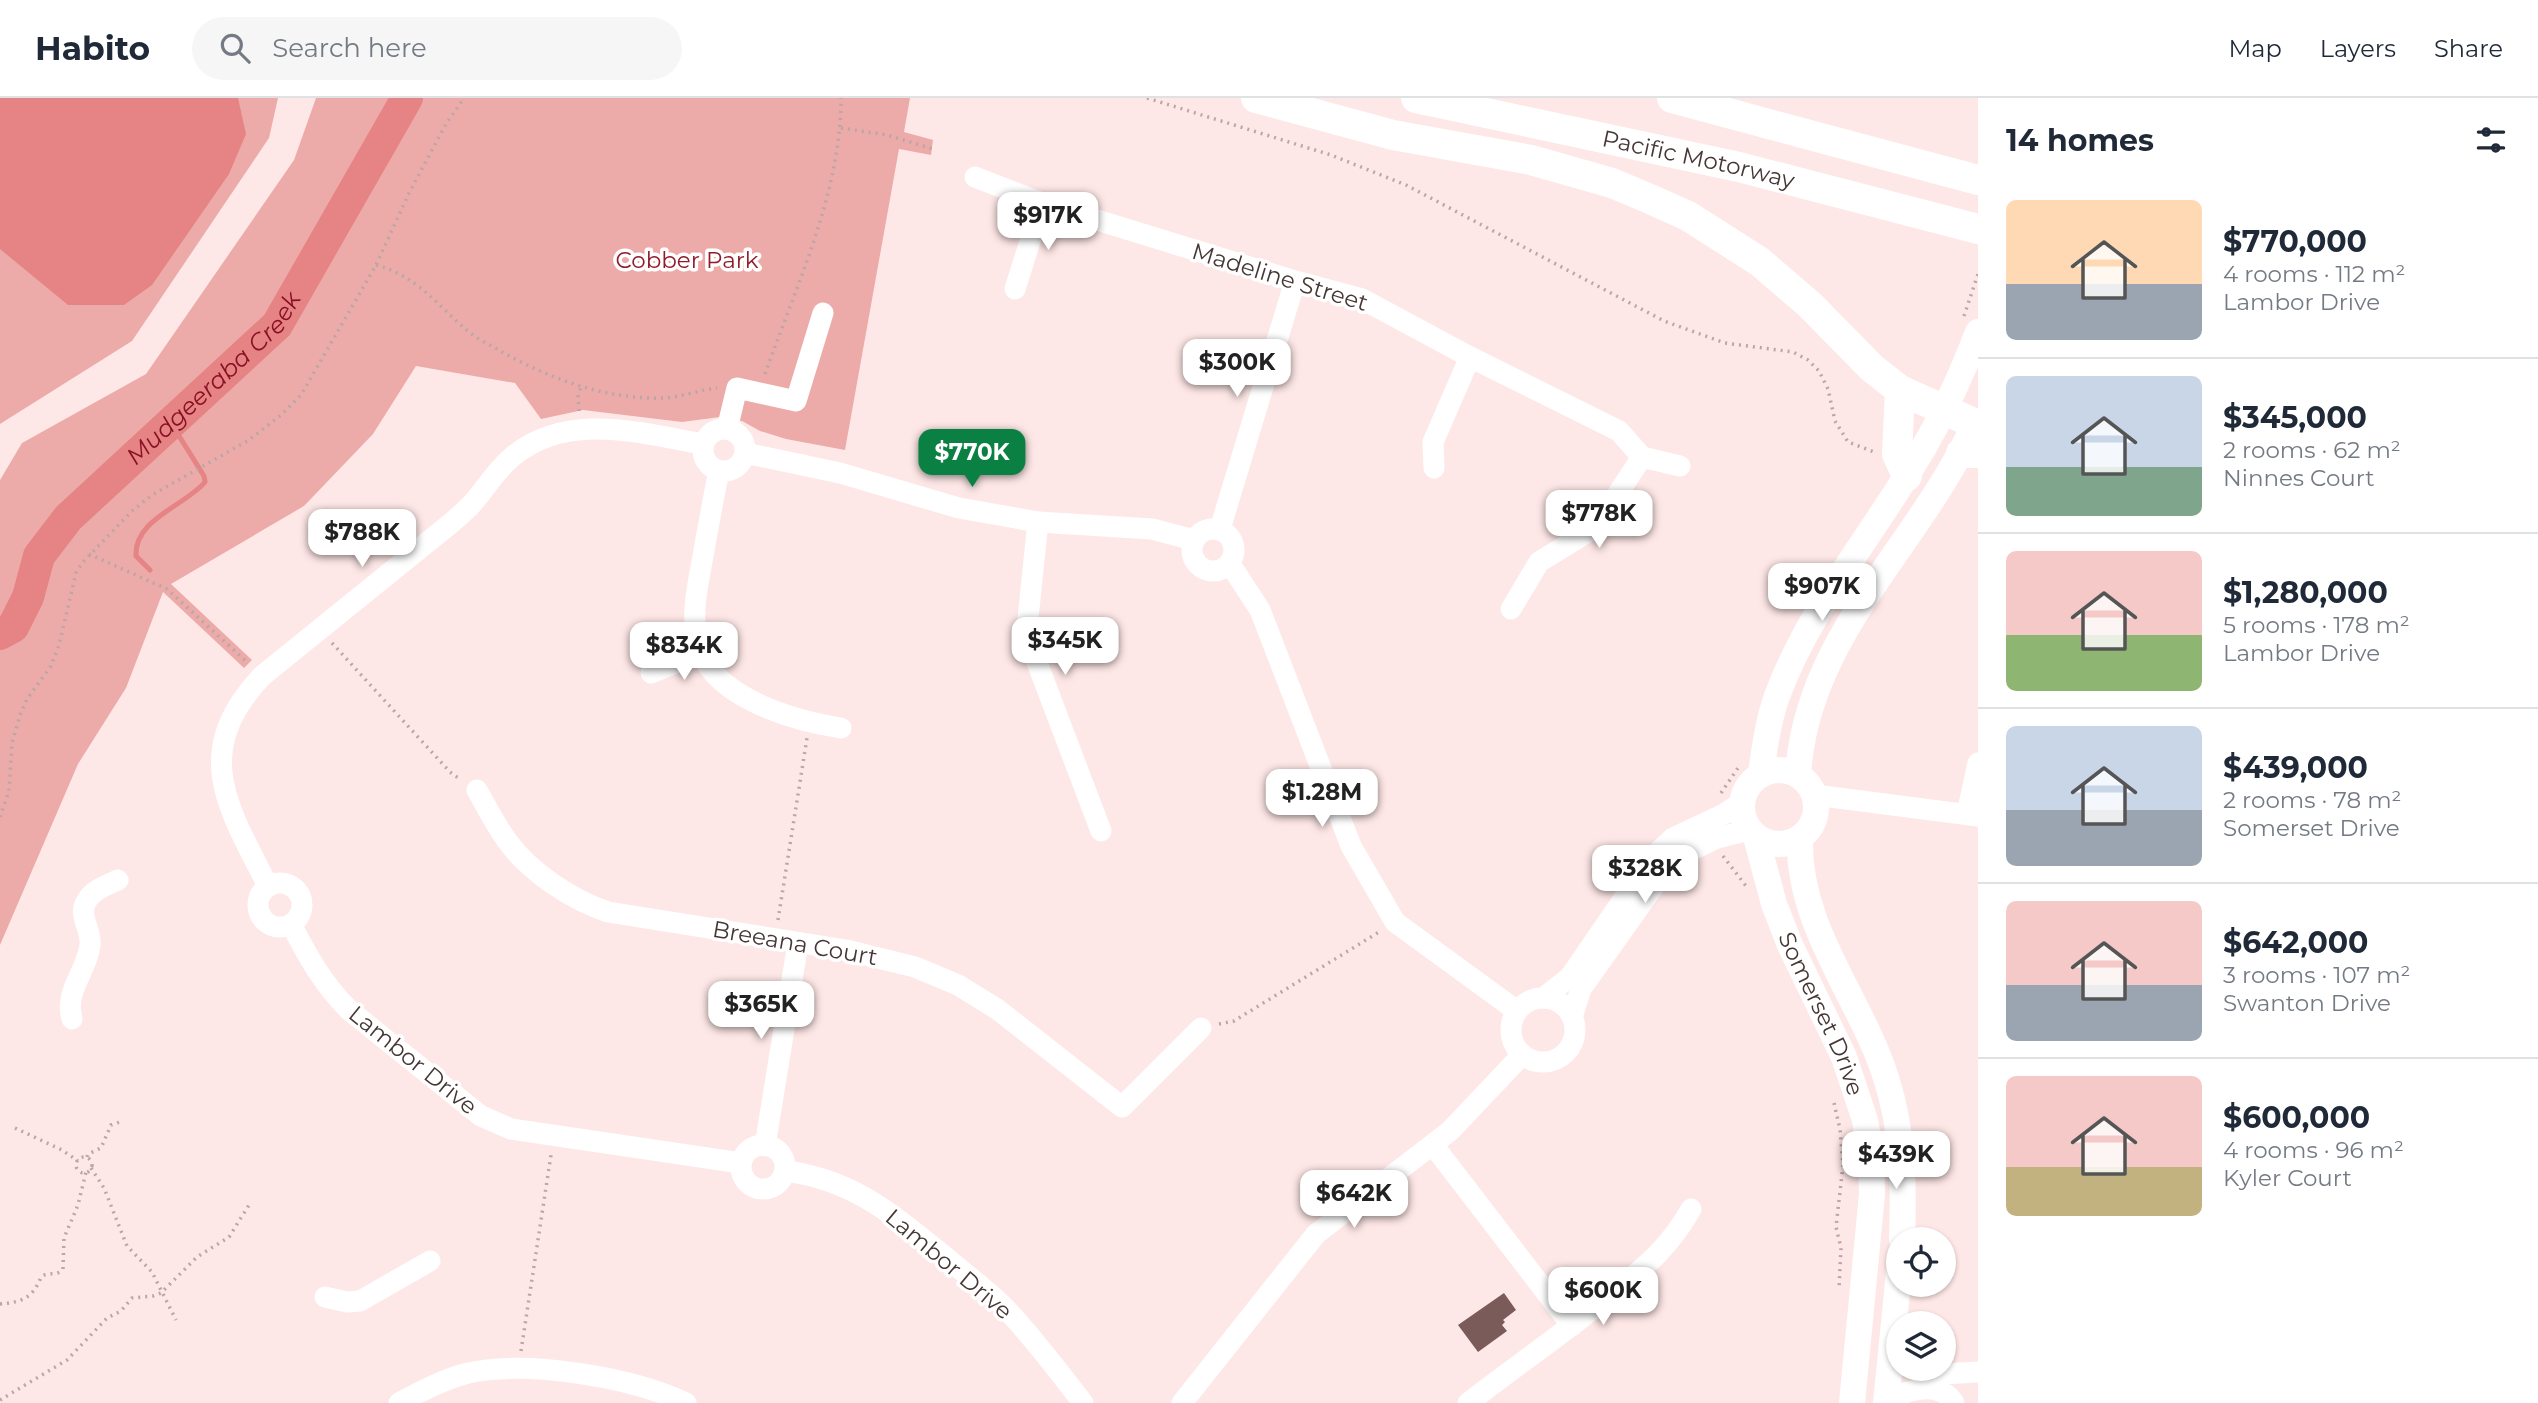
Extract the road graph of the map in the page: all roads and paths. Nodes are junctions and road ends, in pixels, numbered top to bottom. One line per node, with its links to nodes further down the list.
1 (464, 98): 13 (path)
2 (841, 98): 7 (path)
3 (1147, 98): 32 (path)
4 (1256, 98): 23 (highway)
5 (1416, 98): 12 (highway, Pacific Motorway)
6 (1672, 98): 10 (highway)
7 (841, 128): 8 (path); 24 (path)
8 (933, 149)
9 (975, 177): 11 (street, Madeline Street)
10 (1978, 180)
11 (1042, 203): 15 (street, Madeline Street); 17 (street)
12 (1978, 229)
13 (376, 265): 21 (path); 39 (path)
14 (1978, 274): 16 (path)
15 (1295, 281): 20 (street, Madeline Street); 37 (street)
16 (1975, 284)
17 (1015, 289)
18 (823, 313): 24 (street)
19 (1978, 332): 25 (main road)
20 (1470, 357): 31 (street, Madeline Street); 34 (street)
21 (581, 386): 22 (path); 26 (path)
22 (737, 388): 24 (street); 27 (street)
23 (1900, 390): 25 (highway); 32 (highway)
24 (758, 393)
25 (1944, 410): 28 (highway); 32 (main road)
26 (582, 429): 29 (street); 42 (street)
27 (727, 429): 29 (street); 30 (street)
28 (1974, 434): 50 (main road)
29 (703, 444): 35 (street)
30 (745, 453): 35 (street); 36 (street)
31 (1642, 457): 33 (street); 41 (street)
32 (1902, 465): 49 (main road)
33 (1680, 466)
34 (1434, 468)
35 (719, 471): 43 (street)
36 (1038, 522): 38 (street); 55 (street)
37 (1220, 529): 38 (street); 40 (street)
38 (1194, 540): 40 (street)
39 (89, 554): 45 (path); 54 (path)
40 (1230, 564): 60 (street)
41 (1511, 609)
42 (320, 630): 45 (street); 51 (path)
43 (700, 653): 44 (street); 46 (street)
44 (651, 673)
45 (262, 676): 59 (street)
46 (816, 724): 47 (street); 62 (path)
47 (841, 728)
48 (1978, 763): 53 (street)
49 (1761, 775): 50 (main road); 52 (main road)
50 (1806, 785): 53 (street); 57 (main road)
51 (477, 790): 62 (street, Breeana Court)
52 (1742, 802): 56 (main road, Somerset Drive); 64 (street)
53 (1973, 815)
54 (0, 817)
55 (1101, 831)
56 (1752, 833): 57 (main road); 66 (street); 101 (main road, Somerset Drive)
57 (1800, 838): 83 (main road, Somerset Drive)
58 (118, 880): 67 (street)
59 (268, 886): 61 (street); 61 (street)
60 (1395, 922): 65 (street); 68 (path)
61 (291, 924): 72 (street, Lambor Drive)
62 (775, 940): 63 (street, Breeana Court)
63 (798, 943): 68 (street, Breeana Court); 74 (street)
64 (1543, 998): 65 (street); 66 (street)
65 (1517, 1011): 69 (street)
66 (1572, 1017): 69 (street)
67 (72, 1019)
68 (1201, 1028)
69 (1522, 1055): 73 (street)
70 (123, 1121): 75 (path)
71 (15, 1128): 76 (path)
72 (555, 1135): 77 (street, Lambor Drive); 90 (path)
73 (1433, 1145): 89 (street); 99 (street)
74 (765, 1146): 77 (street); 79 (street)
75 (87, 1157): 76 (path); 78 (path)
76 (78, 1161): 80 (path)
77 (741, 1163): 79 (street)
78 (91, 1168): 80 (path); 85 (path)
79 (785, 1171): 98 (street, Lambor Drive)
80 (86, 1172): 87 (path)
81 (249, 1205): 85 (path)
82 (1691, 1209): 89 (street)
83 (1902, 1227)
84 (430, 1261): 86 (street)
85 (162, 1293): 88 (path); 94 (path)
86 (325, 1297)
87 (0, 1304)
88 (176, 1320)
89 (1572, 1326): 100 (street)
90 (519, 1369): 96 (street); 97 (street)
91 (1978, 1372): 92 (street)
92 (1956, 1373)
93 (1890, 1381): 95 (main road)
94 (0, 1400)
95 (1886, 1402): 102 (street)
96 (399, 1403)
97 (686, 1403)
98 (1083, 1403)
99 (1182, 1403)
100 (1468, 1403)
101 (1852, 1403)
102 (1954, 1403)

